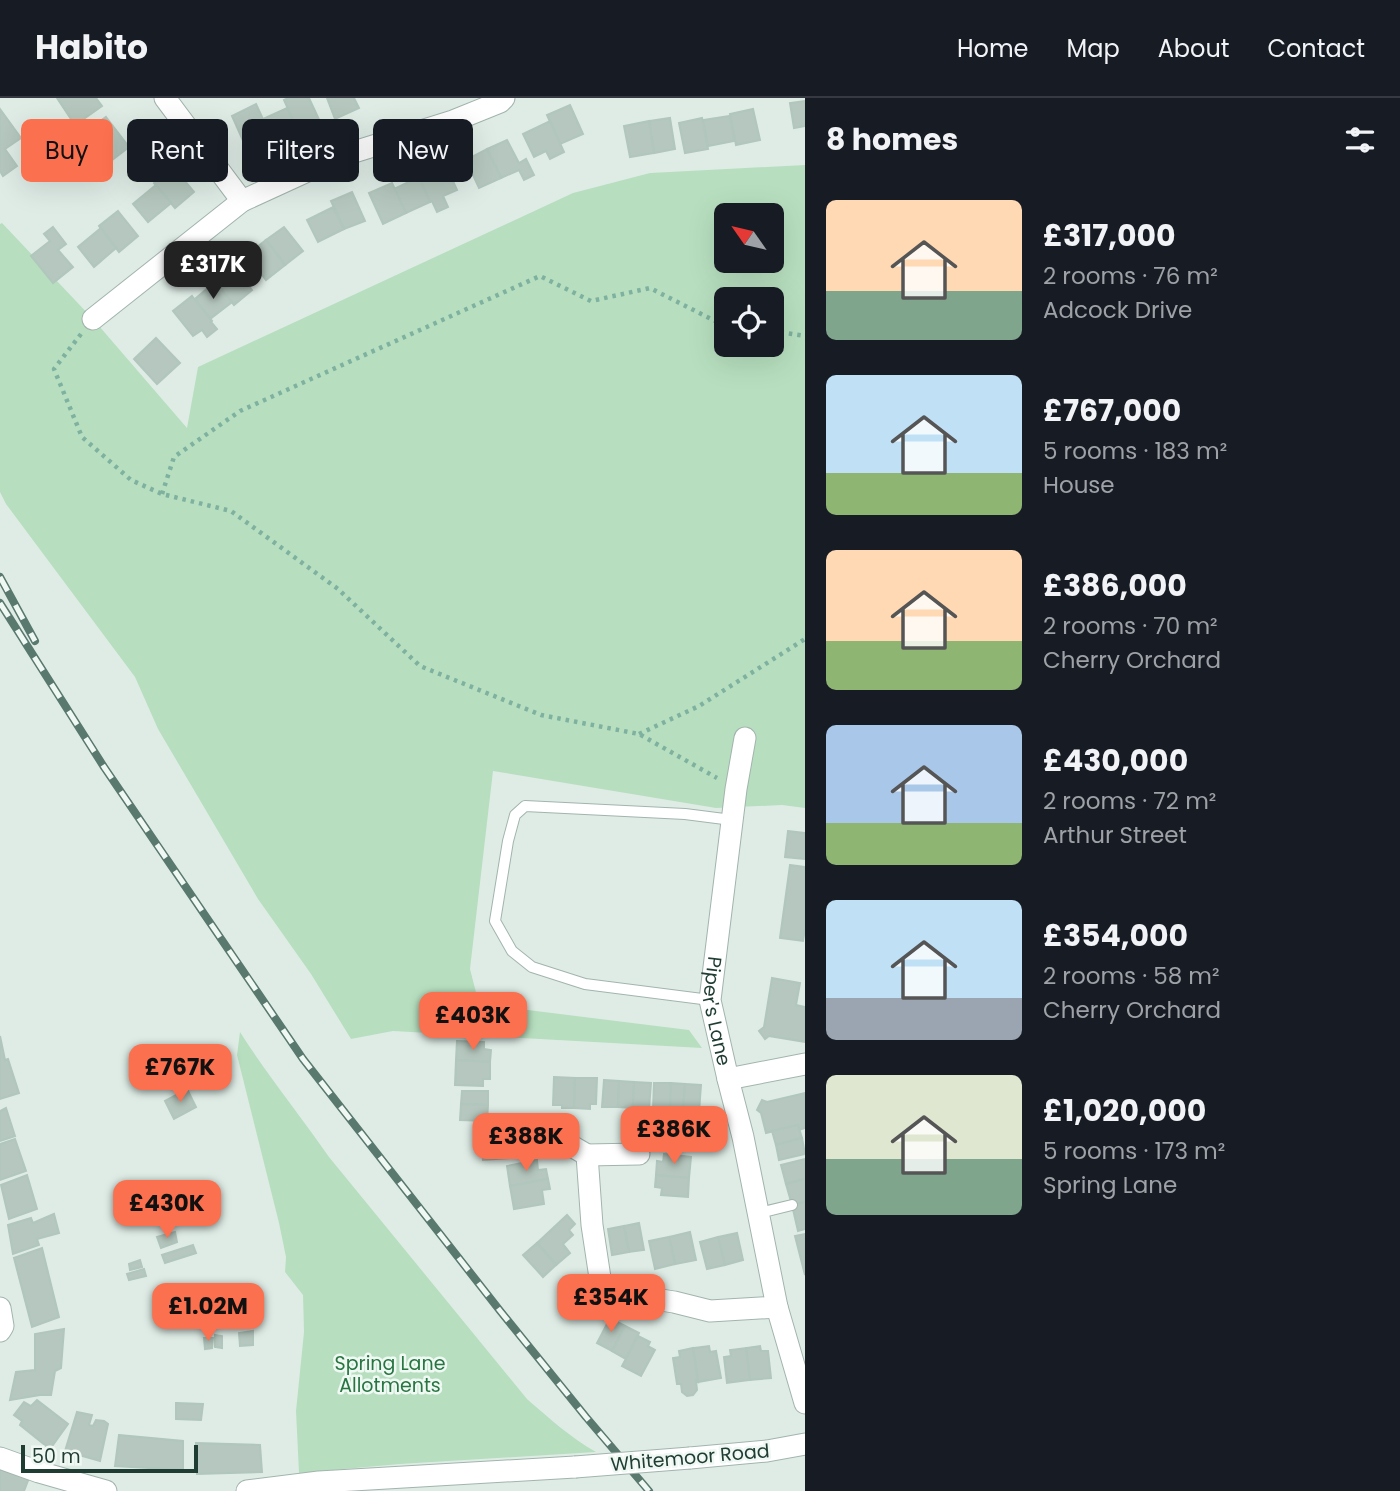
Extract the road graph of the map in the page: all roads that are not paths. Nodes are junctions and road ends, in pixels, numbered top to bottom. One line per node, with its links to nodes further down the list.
1 (165, 98): 3 (street)
2 (504, 98): 3 (street)
3 (242, 201): 4 (street)
4 (93, 320)
5 (745, 738): 6 (street, Piper's Lane)
6 (732, 820): 7 (street, Piper's Lane); 7 (lane)
7 (710, 1000): 9 (street, Piper's Lane)
8 (805, 1064): 9 (street)
9 (728, 1079): 14 (street, Piper's Lane)
10 (546, 1131): 12 (street)
11 (639, 1154): 12 (street)
12 (587, 1155): 15 (street)
13 (792, 1206): 14 (lane)
14 (759, 1213): 17 (street, Piper's Lane)
15 (601, 1291): 16 (street); 17 (street)
16 (576, 1296)
17 (777, 1307): 20 (street, Piper's Lane)
18 (0, 1308): 19 (street)
19 (0, 1331)
20 (805, 1403)
21 (805, 1444): 24 (street, Whitemoor Road, bridge)
22 (0, 1458): 23 (street)
23 (106, 1491)
24 (247, 1491)

